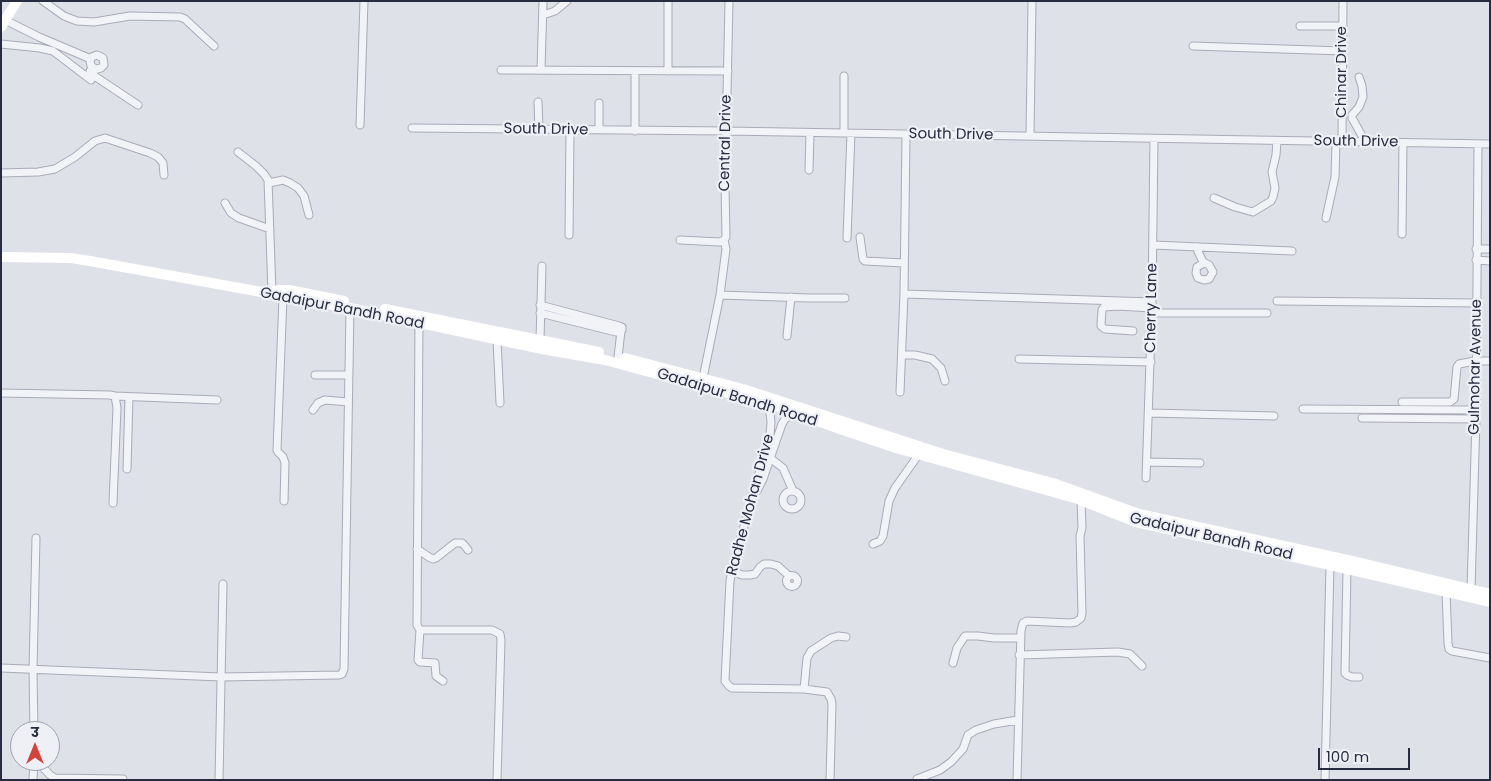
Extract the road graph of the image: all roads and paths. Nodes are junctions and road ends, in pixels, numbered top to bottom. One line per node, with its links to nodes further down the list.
1 (17, 1): 11 (street)
2 (43, 1): 15 (street)
3 (364, 1): 31 (street)
4 (543, 1): 10 (street)
5 (567, 1): 10 (street)
6 (668, 1): 23 (street)
7 (729, 1): 24 (street, Central Drive)
8 (1032, 1): 41 (street)
9 (1343, 1): 13 (street, Chinar Drive)
10 (543, 16): 21 (street)
11 (3, 24): 18 (street)
12 (1300, 26): 13 (street)
13 (1343, 26): 17 (street, Chinar Drive)
14 (1, 44): 27 (street)
15 (214, 46)
16 (1193, 46): 17 (street)
17 (1343, 51): 44 (street, Chinar Drive)
18 (91, 59): 19 (street); 19 (street)
19 (96, 69): 30 (street)
20 (501, 70): 21 (street)
21 (541, 70): 22 (street)
22 (635, 71): 23 (street); 36 (street)
23 (668, 71): 24 (street)
24 (728, 71): 37 (street, Central Drive)
25 (844, 76): 39 (street)
26 (1359, 77): 45 (street)
27 (91, 80)
28 (538, 102): 33 (street)
29 (599, 103): 35 (street)
30 (138, 105)
31 (360, 125)
32 (412, 128): 33 (street, South Drive)
33 (539, 130): 34 (street, South Drive)
34 (570, 130): 35 (street, South Drive); 60 (street)
35 (599, 130): 36 (street, South Drive)
36 (635, 131): 37 (street, South Drive)
37 (727, 131): 38 (street, South Drive); 64 (street, Central Drive)
38 (810, 133): 39 (street, South Drive); 50 (street)
39 (847, 133): 40 (street, South Drive); 62 (street)
40 (906, 134): 41 (street, South Drive); 73 (street)
41 (1030, 136): 42 (street, South Drive)
42 (1154, 139): 43 (street, South Drive); 65 (street, Cherry Lane)
43 (1277, 141): 44 (street, South Drive); 54 (street)
44 (1339, 142): 45 (street, South Drive); 57 (street, Chinar Drive)
45 (1366, 143): 46 (street, South Drive)
46 (1403, 143): 47 (street, South Drive); 59 (street)
47 (1478, 144): 48 (street, South Drive); 67 (street, Gulmohar Avenue)
48 (1490, 144)
49 (238, 152): 53 (street)
50 (810, 170)
51 (1, 173): 52 (street)
52 (164, 175)
53 (269, 183): 56 (street); 58 (street)
54 (1214, 198)
55 (225, 203): 58 (street)
56 (309, 215)
57 (1326, 218)
58 (270, 229): 76 (street)
59 (1402, 234)
60 (569, 235)
61 (860, 237): 73 (street)
62 (847, 238)
63 (680, 240): 64 (street)
64 (724, 240): 78 (street, Central Drive)
65 (1153, 245): 66 (street); 84 (street, Cherry Lane)
66 (1196, 247): 69 (street); 74 (street)
67 (1476, 249): 68 (street); 71 (street, Gulmohar Avenue)
68 (1490, 249)
69 (1292, 251)
70 (1, 257): 76 (street, Gadaipur Bandh Road)
71 (1476, 260): 72 (street); 83 (street, Gulmohar Avenue)
72 (1490, 260)
73 (904, 263): 77 (street)
74 (1204, 263)
75 (542, 266): 86 (street)
76 (270, 293): 79 (street, Gadaipur Bandh Road); 92 (street)
77 (904, 294): 84 (street); 93 (street)
78 (720, 295): 80 (street); 101 (street, Central Drive)
79 (283, 297): 85 (street, Gadaipur Bandh Road); 129 (street)
80 (791, 297): 81 (street); 90 (street)
81 (845, 298)
82 (1277, 301): 83 (street)
83 (1476, 303): 96 (street, Gulmohar Avenue)
84 (1152, 307): 87 (street); 89 (street); 98 (street, Cherry Lane)
85 (350, 308): 88 (street, Gadaipur Bandh Road); 100 (street)
86 (540, 309): 92 (street); 94 (street)
87 (1266, 313)
88 (419, 323): 91 (street, Gadaipur Bandh Road); 133 (street)
89 (1133, 332)
90 (787, 336)
91 (497, 340): 110 (street); 111 (street, Gadaipur Bandh Road)
92 (540, 340): 94 (street)
93 (902, 355): 102 (street); 103 (street)
94 (618, 357): 101 (street)
95 (1020, 359): 98 (street)
96 (1476, 361): 97 (street); 109 (street); 114 (street, Gulmohar Avenue)
97 (1490, 361)
98 (1151, 362): 116 (street, Cherry Lane)
99 (315, 375): 100 (street)
100 (349, 375): 108 (street)
101 (703, 378): 140 (street)
102 (946, 381)
103 (900, 392)
104 (1, 393): 105 (street)
105 (115, 396): 106 (street); 130 (street)
106 (129, 397): 107 (street); 124 (street)
107 (217, 400)
108 (348, 402): 113 (street); 153 (street)
109 (1402, 402)
110 (500, 403)
111 (769, 404): 115 (street, Gadaipur Bandh Road); 127 (street, Radhe Mohan Drive)
112 (1304, 409): 114 (street)
113 (313, 410)
114 (1476, 410): 119 (street, Gulmohar Avenue)
115 (794, 413): 120 (street, Gadaipur Bandh Road); 121 (street)
116 (1149, 413): 117 (street); 122 (street, Cherry Lane)
117 (1274, 416)
118 (1362, 418): 119 (street)
119 (1476, 419): 140 (street, Gulmohar Avenue)
120 (919, 454): 128 (street, Gadaipur Bandh Road); 132 (street)
121 (770, 458): 126 (street); 127 (street)
122 (1147, 462): 123 (street); 125 (street, Cherry Lane)
123 (1200, 463)
124 (128, 469)
125 (1146, 478)
126 (793, 491)
127 (752, 500): 137 (street, Radhe Mohan Drive)
128 (1080, 500): 135 (street, Gadaipur Bandh Road); 146 (street)
129 (284, 501)
130 (113, 504)
131 (36, 538): 152 (street)
132 (873, 544)
133 (417, 549): 134 (street); 144 (street)
134 (468, 550)
135 (1330, 565): 136 (street, Gadaipur Bandh Road); 166 (street)
136 (1347, 569): 141 (street, Gadaipur Bandh Road); 154 (street)
137 (732, 571): 138 (street); 156 (street, Radhe Mohan Drive)
138 (789, 576)
139 (223, 584): 153 (street)
140 (1471, 590): 142 (street)
141 (1446, 592): 143 (street, Gadaipur Bandh Road); 148 (street)
142 (1490, 594)
143 (1490, 602)
144 (420, 630): 155 (street); 163 (street)
145 (846, 637): 156 (street)
146 (1020, 638): 147 (street); 149 (street)
147 (1019, 655): 150 (street); 157 (street)
148 (1490, 658)
149 (953, 663)
150 (1142, 666)
151 (1, 668): 152 (street)
152 (33, 670): 153 (street); 158 (street)
153 (221, 677): 162 (street)
154 (1359, 677)
155 (443, 681)
156 (804, 689): 164 (street, Radhe Mohan Drive)
157 (1018, 720): 161 (street); 165 (street)
158 (34, 721)
159 (47, 771): 160 (street)
160 (123, 779)
161 (916, 779)
162 (219, 780)
163 (497, 780)
164 (830, 780)
165 (1017, 780)
166 (1325, 780)

